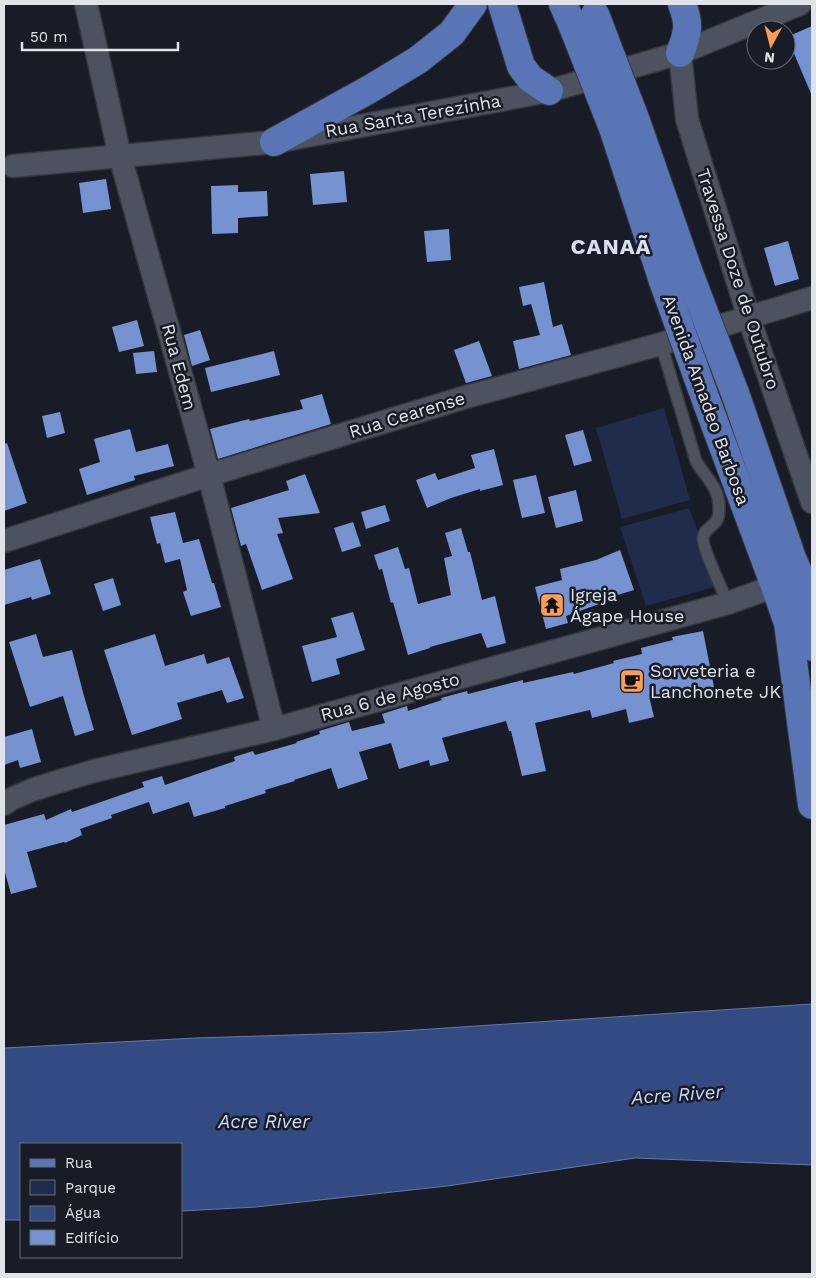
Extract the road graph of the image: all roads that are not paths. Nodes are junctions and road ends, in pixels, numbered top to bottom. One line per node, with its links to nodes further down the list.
1 (86, 4): 11 (street, Rua Edem)
2 (473, 4): 10 (main road)
3 (502, 4): 8 (main road)
4 (682, 4): 7 (main road)
5 (800, 4): 7 (street, Rua Santa Terezinha)
6 (580, 11): 9 (main road, Avenida Amadeo Barbosa, bridge)
7 (680, 53): 8 (street, Rua Santa Terezinha); 14 (street, Travessa Doze de Outubro)
8 (549, 91): 10 (street, Rua Santa Terezinha)
9 (625, 125): 19 (main road, Avenida Amadeo Barbosa, bridge); 21 (main road, Avenida Amadeo Barbosa, bridge)
10 (274, 142): 11 (street, Rua Santa Terezinha)
11 (120, 156): 12 (street, Rua Santa Terezinha); 16 (street, Rua Edem)
12 (13, 166)
13 (812, 298): 14 (street, Rua Cearense)
14 (749, 318): 15 (street, Rua Cearense); 17 (street, Travessa Doze de Outubro)
15 (661, 344): 16 (street, Rua Cearense); 20 (lane)
16 (208, 475): 18 (street, Rua Cearense); 22 (street, Rua Edem)
17 (812, 502)
18 (4, 541)
19 (776, 586): 20 (street, Rua 6 de Agosto); 24 (main road, Avenida Amadeo Barbosa)
20 (728, 603): 22 (street, Rua 6 de Agosto)
21 (812, 647)
22 (274, 729): 23 (street, Rua 6 de Agosto)
23 (4, 804)
24 (812, 805)

